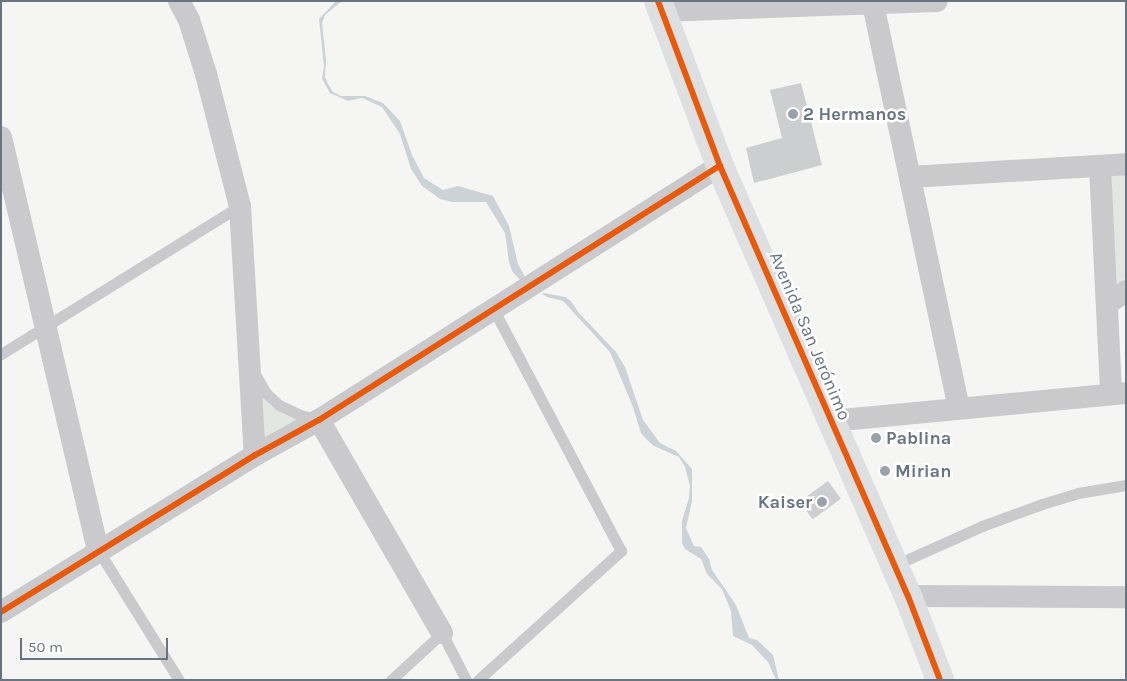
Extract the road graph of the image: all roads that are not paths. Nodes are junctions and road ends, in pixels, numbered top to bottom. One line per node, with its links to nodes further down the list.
1 (179, 1): 10 (street)
2 (937, 1): 3 (street)
3 (873, 4): 4 (street); 9 (street)
4 (660, 6): 7 (street, Avenida San Jerónimo)
5 (1, 137): 14 (street)
6 (1126, 164): 8 (street)
7 (720, 166): 13 (street); 20 (street, Avenida San Jerónimo)
8 (1100, 166): 9 (street); 12 (street)
9 (910, 176): 18 (street)
10 (240, 206): 14 (lane); 16 (street)
11 (1126, 291): 12 (street)
12 (1107, 304): 17 (street)
13 (494, 310): 19 (street); 32 (lane)
14 (46, 326): 15 (lane); 23 (street)
15 (1, 354)
16 (251, 363): 19 (lane); 21 (street)
17 (1118, 394): 18 (street)
18 (959, 408): 20 (street)
19 (319, 420): 21 (street); 28 (street)
20 (831, 421): 24 (street, Avenida San Jerónimo)
21 (255, 455): 23 (street)
22 (1126, 485): 24 (lane)
23 (98, 550): 27 (street); 29 (lane)
24 (895, 565): 25 (street, Avenida San Jerónimo)
25 (908, 596): 26 (street); 33 (street, Avenida San Jerónimo)
26 (1126, 597)
27 (1, 612)
28 (442, 633): 30 (lane); 31 (lane)
29 (179, 680)
30 (391, 680)
31 (466, 680)
32 (478, 680)
33 (940, 680)

